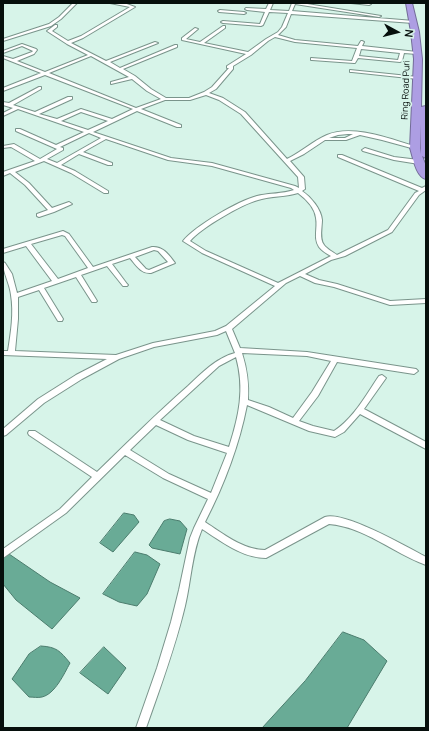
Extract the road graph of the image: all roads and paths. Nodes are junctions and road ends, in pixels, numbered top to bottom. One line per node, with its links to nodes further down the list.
1 (75, 3): 17 (street)
2 (112, 3): 25 (street)
3 (250, 3): 11 (street)
4 (271, 3): 12 (street)
5 (294, 3): 13 (street); 15 (street)
6 (353, 3): 10 (street)
7 (409, 3): 19 (highway, Ring Road Puri)
8 (417, 3): 70 (highway, Ring Road Puri)
9 (345, 4): 13 (street)
10 (369, 4)
11 (247, 9): 12 (street); 16 (street)
12 (268, 10): 15 (street); 20 (street)
13 (342, 10): 18 (street)
14 (220, 11): 16 (street)
15 (290, 12): 18 (street); 22 (street)
16 (244, 13): 20 (street)
17 (60, 18): 23 (street); 25 (street)
18 (396, 21): 19 (street)
19 (413, 22): 32 (highway, Ring Road Puri)
20 (240, 23): 27 (street)
21 (196, 29): 27 (street)
22 (276, 36): 29 (street); 33 (street)
23 (3, 40)
24 (362, 42): 29 (street)
25 (68, 43): 34 (street)
26 (156, 43): 39 (street)
27 (201, 43): 33 (street)
28 (176, 46): 40 (street)
29 (360, 48): 31 (street); 36 (street)
30 (3, 52): 38 (street)
31 (402, 52): 32 (street); 36 (street)
32 (417, 53): 44 (highway, Ring Road Puri)
33 (250, 54): 50 (street)
34 (91, 56): 39 (street); 42 (street)
35 (3, 57): 38 (street)
36 (357, 57): 37 (street)
37 (312, 59)
38 (13, 61): 42 (street)
39 (107, 62): 40 (street)
40 (120, 69): 43 (street)
41 (352, 71): 44 (street)
42 (46, 74): 47 (street); 56 (street)
43 (133, 77): 45 (street); 52 (street)
44 (418, 78): 67 (highway, Ring Road Puri)
45 (113, 83)
46 (3, 86): 47 (street)
47 (9, 88): 49 (street)
48 (38, 88): 54 (street)
49 (3, 90)
50 (208, 92): 52 (street); 73 (street)
51 (70, 98): 58 (street)
52 (165, 99): 56 (street)
53 (3, 103): 54 (street)
54 (9, 105): 55 (street)
55 (17, 108): 57 (street); 58 (street)
56 (136, 109): 60 (street); 61 (street)
57 (3, 114)
58 (35, 114): 59 (street)
59 (57, 121): 60 (street); 63 (street)
60 (112, 121): 63 (street)
61 (179, 126)
62 (18, 130): 66 (street)
63 (90, 132): 64 (street); 66 (street)
64 (106, 137): 69 (street); 81 (street)
65 (3, 146): 72 (street)
66 (56, 147): 72 (street)
67 (415, 148): 73 (street); 74 (highway, Ring Road Puri)
68 (364, 150): 74 (street)
69 (80, 153): 75 (street); 76 (street)
70 (426, 155)
71 (340, 156): 80 (street)
72 (41, 160): 76 (street); 77 (street)
73 (286, 161): 81 (street)
74 (419, 162): 79 (highway, Ring Road Puri)
75 (110, 164)
76 (57, 165): 82 (street)
77 (11, 171): 78 (street); 84 (street)
78 (3, 174)
79 (426, 176)
80 (424, 189): 89 (street)
81 (300, 191): 89 (street); 98 (street)
82 (106, 192)
83 (69, 204): 84 (street)
84 (52, 211): 85 (street)
85 (39, 215)
86 (27, 243): 87 (street); 92 (street); 96 (street)
87 (3, 251)
88 (131, 256): 88 (street); 91 (street)
89 (336, 257): 94 (street)
90 (3, 264): 95 (street)
91 (109, 264): 92 (street); 97 (street)
92 (92, 269): 93 (street)
93 (77, 274): 96 (street); 101 (street)
94 (300, 274): 98 (street); 102 (street)
95 (7, 281): 100 (street)
96 (56, 281): 99 (street)
97 (125, 285)
98 (279, 286): 104 (street)
99 (40, 287): 100 (street); 103 (street)
100 (14, 296): 107 (street)
101 (94, 300)
102 (426, 301)
103 (60, 319)
104 (228, 328): 105 (street); 108 (street)
105 (237, 352): 109 (street); 112 (street); 114 (street)
106 (3, 353): 107 (street)
107 (11, 353): 108 (street)
108 (118, 357): 116 (street)
109 (335, 359): 110 (street); 115 (street)
110 (414, 371)
111 (382, 378): 113 (street)
112 (243, 400): 115 (street); 120 (street)
113 (358, 410): 115 (street); 118 (street)
114 (155, 421): 119 (street); 120 (street)
115 (294, 422)
116 (3, 433)
117 (32, 433): 121 (street)
118 (426, 446)
119 (124, 450): 121 (street); 122 (street)
120 (231, 451): 122 (street)
121 (98, 477): 124 (street)
122 (213, 498): 123 (street)
123 (200, 523): 125 (street); 126 (street)
124 (3, 554)
125 (426, 561)
126 (141, 728)

